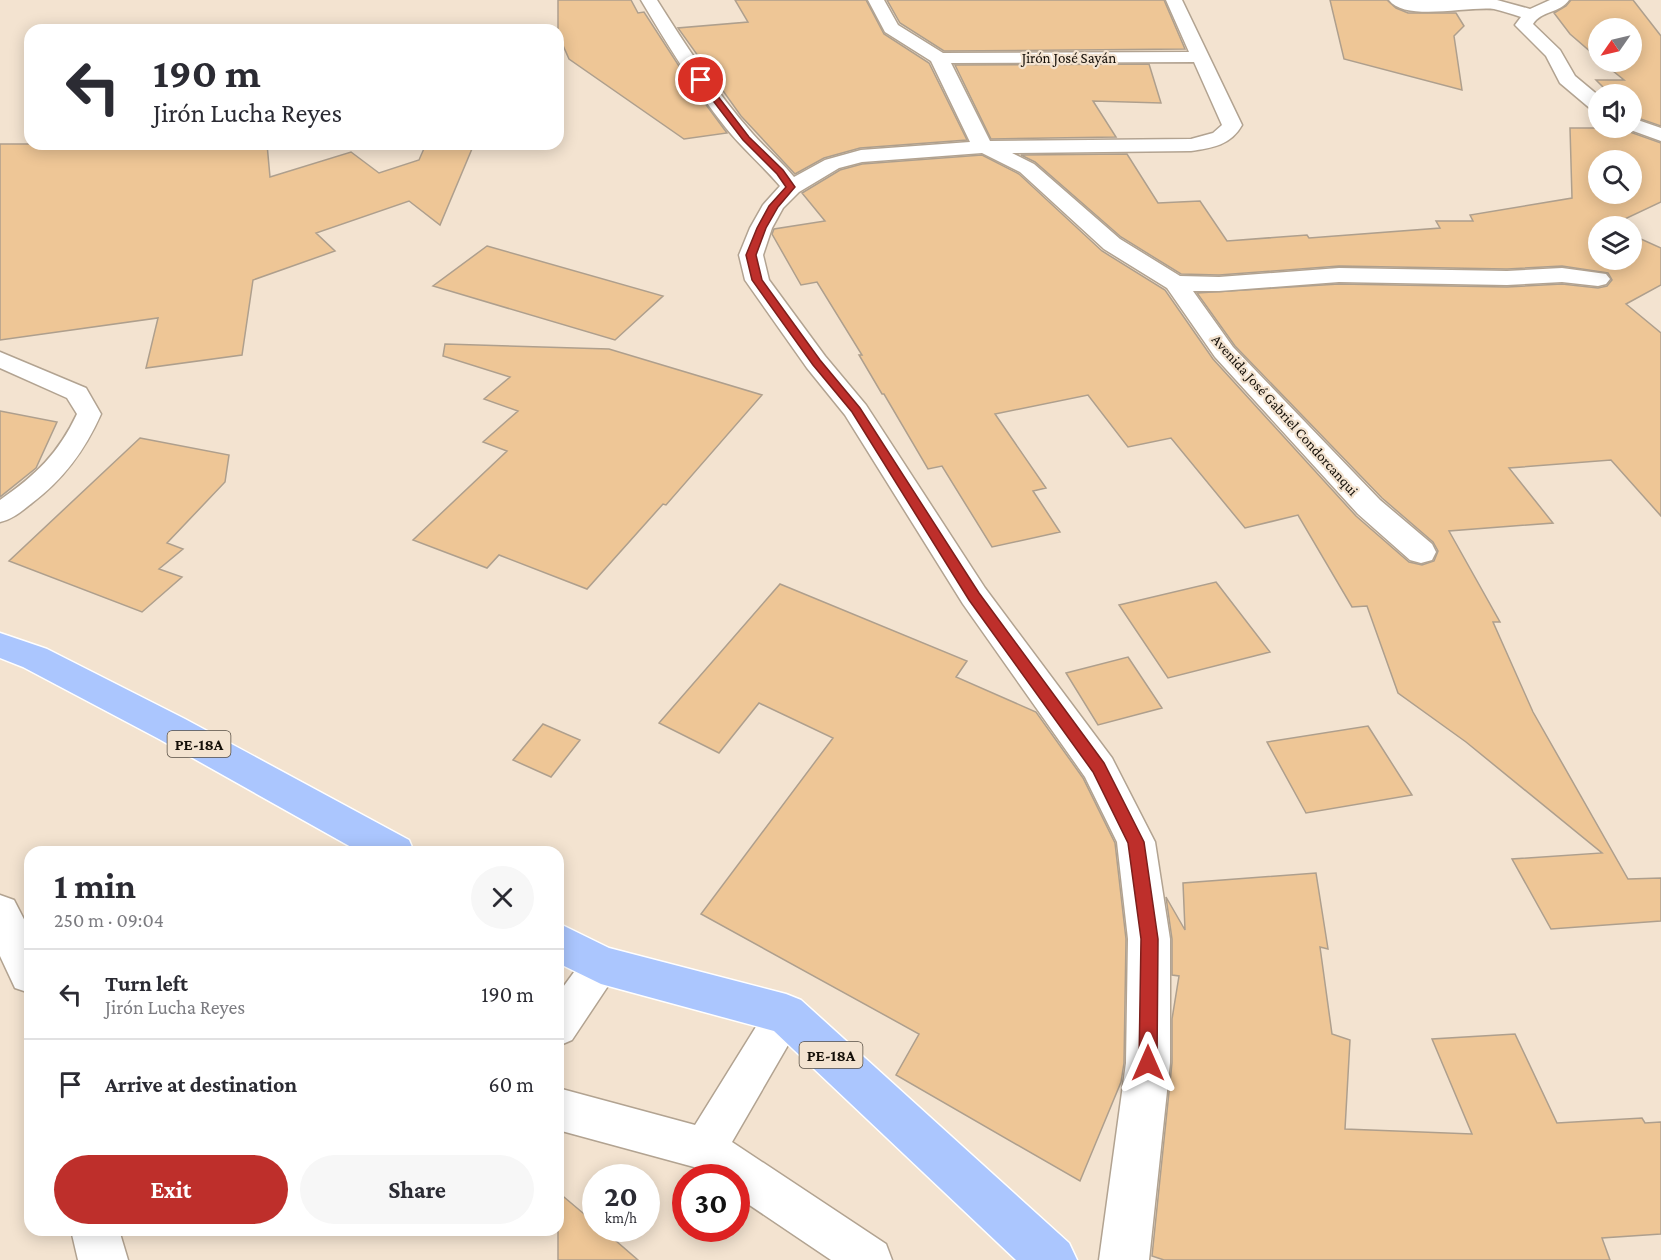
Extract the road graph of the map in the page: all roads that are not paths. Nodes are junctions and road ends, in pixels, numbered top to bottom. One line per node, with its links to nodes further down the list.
1 (650, 0): 13 (street)
2 (876, 0): 8 (street)
3 (1174, 0): 7 (street)
4 (1397, 0): 6 (street)
5 (1561, 0): 6 (street)
6 (1531, 14): 9 (street)
7 (1199, 57): 8 (street, Jirón José Sayán); 12 (street)
8 (939, 58): 12 (street)
9 (1588, 96)
10 (1642, 128): 11 (street)
11 (1661, 135)
12 (983, 147): 13 (street); 15 (street, Avenida José Gabriel Condorcanqui)
13 (791, 187): 33 (street)
14 (1598, 279): 15 (street)
15 (1175, 283): 18 (street, Avenida José Gabriel Condorcanqui)
16 (0, 359): 17 (lane)
17 (0, 513)
18 (1421, 552)
19 (0, 645): 20 (highway, PE-18A)
20 (384, 846)
21 (0, 913): 23 (street)
22 (564, 945): 24 (highway, PE-18A)
23 (24, 962)
24 (601, 965): 25 (highway, PE-18A); 26 (lane)
25 (786, 1014): 28 (lane); 32 (highway, PE-18A)
26 (564, 1019)
27 (564, 1111): 28 (lane)
28 (704, 1149): 31 (lane)
29 (97, 1236): 30 (street)
30 (103, 1260)
31 (870, 1260)
32 (1052, 1260)
33 (1124, 1260)

